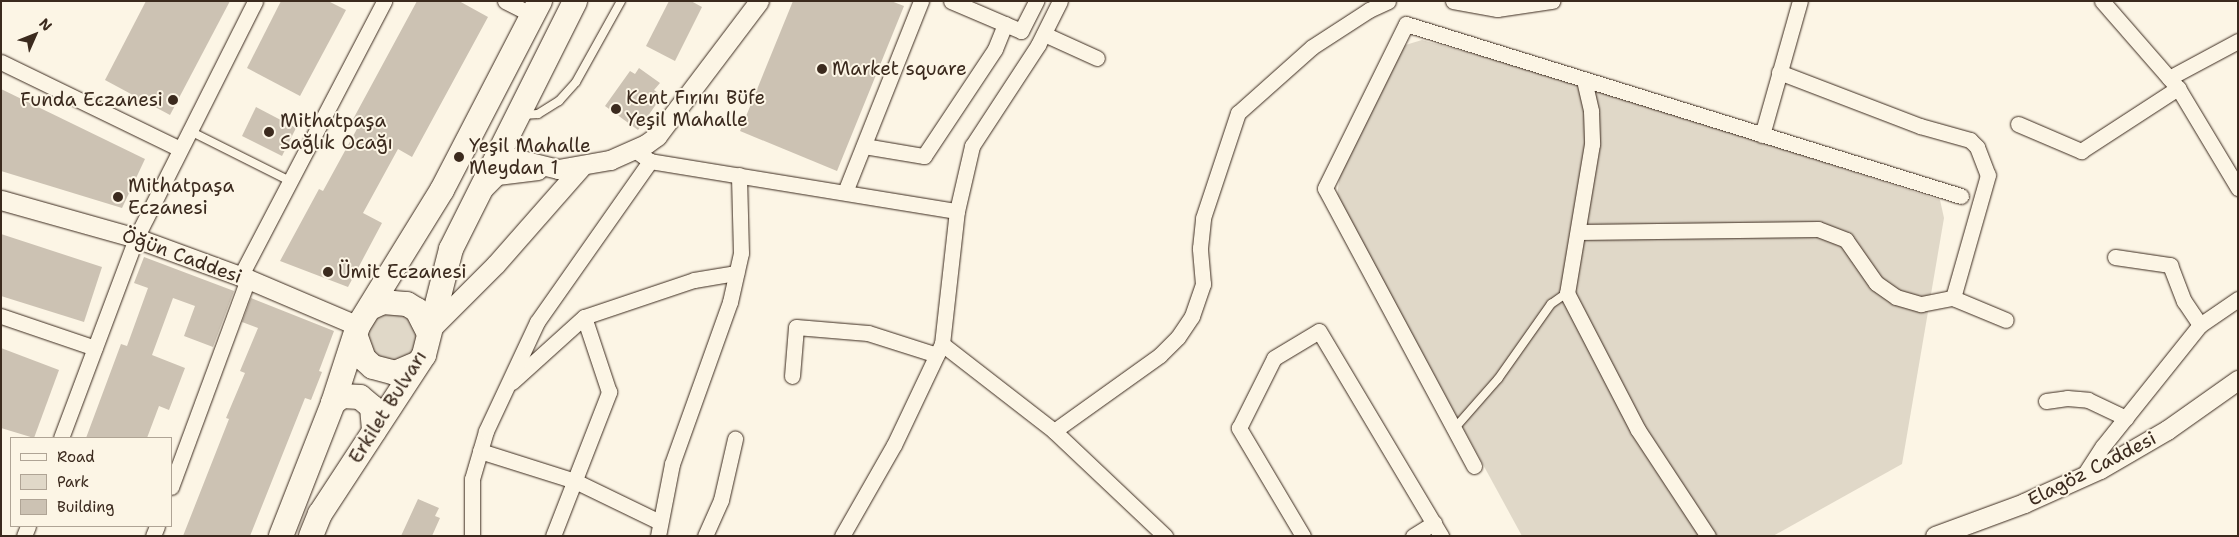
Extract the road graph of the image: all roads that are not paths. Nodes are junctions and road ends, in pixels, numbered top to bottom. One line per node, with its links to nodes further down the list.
1 (255, 1): 27 (street)
2 (384, 1): 36 (street)
3 (505, 1): 16 (street)
4 (575, 1): 25 (main road, Erkilet Bulvarı)
5 (621, 1): 25 (lane)
6 (759, 1): 32 (street)
7 (921, 1): 29 (street)
8 (951, 1): 17 (street)
9 (1036, 1): 17 (street)
10 (1060, 1): 18 (street)
11 (1388, 1): 69 (street)
12 (1454, 1): 13 (street)
13 (1552, 1)
14 (1800, 1): 22 (street)
15 (2102, 1): 24 (street)
16 (536, 8): 51 (main road)
17 (1005, 24): 29 (street)
18 (1044, 34): 20 (street); 42 (street)
19 (2238, 41): 24 (street)
20 (1097, 58)
21 (1, 62): 30 (street)
22 (1779, 72): 28 (street); 49 (street)
23 (1584, 80): 28 (street); 43 (street); 67 (street)
24 (2173, 83): 26 (street); 37 (street)
25 (516, 116): 31 (main road, Erkilet Bulvarı)
26 (2018, 124)
27 (190, 131): 30 (street); 36 (lane)
28 (1762, 135): 39 (street)
29 (864, 146): 38 (street)
30 (180, 150): 44 (street)
31 (497, 154): 34 (street); 41 (main road, Erkilet Bulvarı)
32 (642, 156): 33 (street); 35 (street); 63 (street)
33 (582, 166): 34 (street); 57 (street)
34 (558, 169): 41 (street)
35 (739, 175): 38 (street); 46 (street)
36 (290, 181): 47 (street)
37 (2238, 188)
38 (845, 192): 42 (street)
39 (1961, 196)
40 (1, 200): 44 (street, Öğün Caddesi)
41 (470, 205): 57 (main road, Erkilet Bulvarı)
42 (957, 211): 59 (street)
43 (1578, 232): 48 (street); 49 (street)
44 (136, 238): 47 (street, Öğün Caddesi); 58 (street)
45 (2115, 257): 55 (street)
46 (736, 273): 53 (street); 77 (street)
47 (244, 278): 56 (street, Öğün Caddesi); 76 (street)
48 (1567, 292): 67 (lane); 88 (street)
49 (1953, 298): 54 (street)
50 (2238, 299): 55 (street)
51 (372, 307): 56 (main road); 57 (main road)
52 (1, 316): 58 (street)
53 (584, 317): 63 (street); 75 (street)
54 (2006, 320)
55 (2200, 325): 66 (street)
56 (357, 332): 60 (main road); 65 (main road)
57 (428, 332): 60 (main road, Erkilet Bulvarı)
58 (95, 348): 70 (street)
59 (939, 350): 61 (street); 69 (street); 84 (street)
60 (416, 364): 68 (main road, Erkilet Bulvarı)
61 (792, 376)
62 (2238, 380): 74 (street, Elagöz Caddesi)
63 (508, 386): 72 (street)
64 (2046, 401): 66 (street)
65 (333, 403): 68 (main road); 79 (main road)
66 (2126, 418): 74 (street)
67 (1454, 429): 73 (street)
68 (374, 431): 80 (main road, Erkilet Bulvarı)
69 (1054, 431): 85 (street)
70 (61, 437)
71 (735, 439): 83 (street)
72 (480, 451): 75 (street); 81 (street)
73 (1474, 466)
74 (2082, 478): 89 (street, Elagöz Caddesi)
75 (575, 481): 77 (street); 82 (street)
76 (172, 484)
77 (659, 529)
78 (1438, 529): 86 (street); 87 (street)
79 (281, 536)
80 (311, 536)
81 (472, 536)
82 (553, 536)
83 (705, 536)
84 (842, 536)
85 (1165, 536)
86 (1303, 536)
87 (1413, 536)
88 (1708, 536)
89 (1935, 536)

